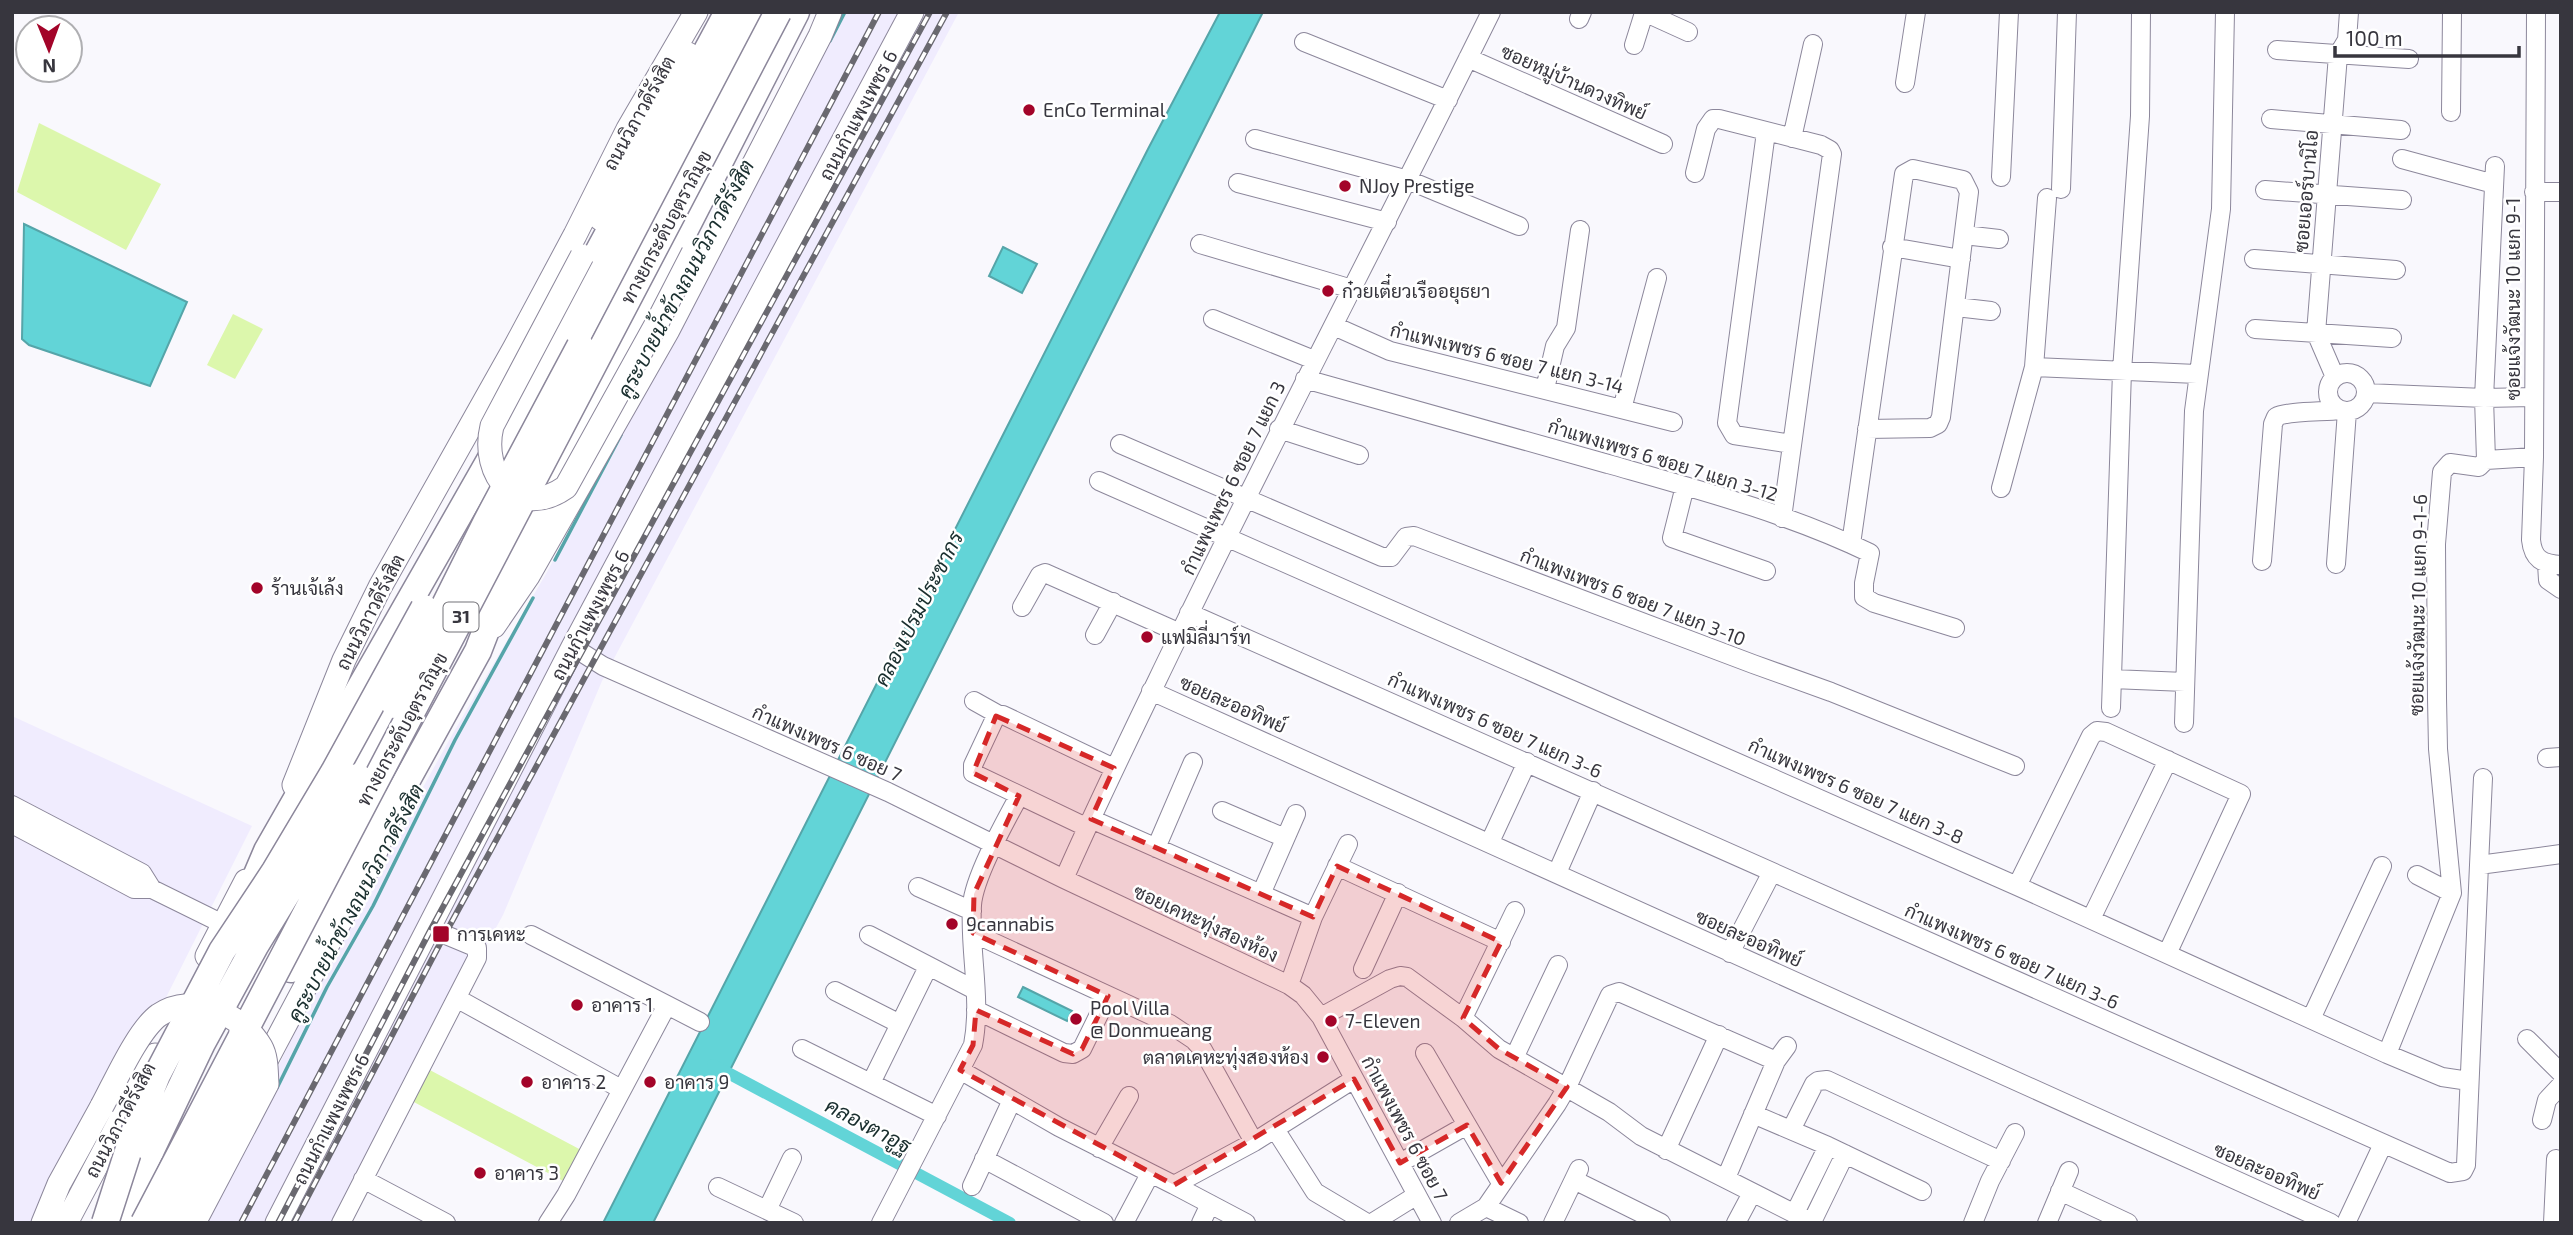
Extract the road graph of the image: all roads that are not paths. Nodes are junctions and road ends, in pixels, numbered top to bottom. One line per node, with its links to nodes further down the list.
1 (696, 12): 156 (main road, ถนนวิภาวดีรังสิต)
2 (710, 12): 8 (main road, bridge)
3 (729, 12): 49 (highway)
4 (748, 12): 68 (highway, 31)
5 (756, 12): 96 (highway, ทางยกระดับอุตราภิมุข / 31, bridge)
6 (778, 12): 240 (highway, ทางยกระดับอุตราภิมุข / 31, bridge)
7 (796, 12): 111 (highway, 31)
8 (818, 12)
9 (830, 12): 111 (main road, 31)
10 (912, 12): 110 (main road, ถนนกำแพงเพชร 6)
11 (1491, 12): 27 (street, กำแพงเพชร 6 ซอย 7 แยก 3)
12 (1644, 12): 21 (street); 24 (street)
13 (1916, 12): 29 (street)
14 (2009, 12): 41 (street)
15 (2067, 12): 72 (street)
16 (2141, 12): 73 (street)
17 (2225, 12): 74 (street)
18 (2349, 12): 26 (street, ซอยเออร์บานิโอ)
19 (2452, 12): 31 (street)
20 (2536, 12): 45 (street, ซอยแจ้งวัฒนะ 10 แยก 9-1)
21 (1688, 32)
22 (1304, 42): 30 (street)
23 (1813, 44): 36 (street)
24 (1634, 45)
25 (2277, 50): 26 (street)
26 (2344, 50): 28 (street); 33 (street, ซอยเออร์บานิโอ)
27 (1468, 58): 30 (street, กำแพงเพชร 6 ซอย 7 แยก 3); 38 (street, ซอยหมู่บ้านดวงทิพย์)
28 (2409, 59)
29 (1905, 83)
30 (1448, 100): 42 (street, กำแพงเพชร 6 ซอย 7 แยก 3)
31 (2451, 113)
32 (2271, 120): 33 (street)
33 (2337, 124): 34 (street); 47 (street, ซอยเออร์บานิโอ)
34 (2401, 130)
35 (1766, 132): 36 (street); 40 (street); 87 (street)
36 (1792, 138): 87 (street)
37 (1255, 139): 42 (street)
38 (1663, 144)
39 (2402, 159): 80 (street)
40 (1695, 173)
41 (2001, 177)
42 (1408, 180): 50 (street, กำแพงเพชร 6 ซอย 7 แยก 3); 51 (street)
43 (1238, 183): 50 (street)
44 (2265, 190): 47 (street)
45 (2534, 192): 46 (street); 79 (street, ซอยแจ้งวัฒนะ 10 แยก 9-1)
46 (2561, 192)
47 (2332, 195): 48 (street); 59 (street, ซอยเออร์บานิโอ)
48 (2402, 200)
49 (622, 208): 68 (highway); 236 (highway)
50 (1387, 222): 62 (street, กำแพงเพชร 6 ซอย 7 แยก 3)
51 (1518, 226)
52 (1580, 230): 77 (street)
53 (1964, 235): 54 (street); 56 (street); 57 (street)
54 (1999, 239)
55 (1200, 244): 62 (street)
56 (1892, 247): 57 (street); 85 (street)
57 (1961, 259): 63 (street)
58 (2254, 259): 59 (street)
59 (2326, 265): 60 (street); 69 (street, ซอยเออร์บานิโอ)
60 (2396, 270)
61 (1657, 278): 81 (street)
62 (1352, 289): 66 (street, กำแพงเพชร 6 ซอย 7 แยก 3)
63 (1956, 307): 64 (street); 85 (street)
64 (1991, 311)
65 (1213, 319): 71 (street)
66 (1334, 326): 71 (street, กำแพงเพชร 6 ซอย 7 แยก 3); 77 (street, กำแพงเพชร 6 ซอย 7 แยก 3-14)
67 (2255, 329): 69 (street)
68 (580, 332): 239 (highway, 31)
69 (2323, 338): 70 (street); 75 (street, ซอยเออร์บานิโอ)
70 (2392, 338)
71 (1314, 360): 76 (street, กำแพงเพชร 6 ซอย 7 แยก 3)
72 (2034, 367): 73 (street); 93 (street)
73 (2122, 371): 74 (street); 112 (street)
74 (2197, 374): 113 (street)
75 (2335, 377): 78 (street); 82 (street, ซอยเออร์บานิโอ)
76 (1306, 379): 84 (street, กำแพงเพชร 6 ซอย 7 แยก 3); 92 (street, กำแพงเพชร 6 ซอย 7 แยก 3-12)
77 (1545, 389): 81 (street, กำแพงเพชร 6 ซอย 7 แยก 3-14)
78 (2366, 393): 80 (street); 82 (street)
79 (2533, 397): 80 (street); 89 (street, ซอยแจ้งวัฒนะ 10 แยก 9-1)
80 (2484, 398): 90 (street)
81 (1622, 409): 83 (street, กำแพงเพชร 6 ซอย 7 แยก 3-14)
82 (2344, 410): 99 (street); 100 (street)
83 (1673, 422)
84 (1279, 429): 88 (street); 94 (street, กำแพงเพชร 6 ซอย 7 แยก 3)
85 (1867, 429): 98 (street)
86 (1120, 444): 94 (street)
87 (1792, 444): 95 (street)
88 (1359, 455)
89 (2534, 457): 90 (street, ซอยแจ้งวัฒนะ 10 แยก 9-1-6); 101 (street, ซอยแจ้งวัฒนะ 10 แยก 9-1)
90 (2486, 460): 150 (street, ซอยแจ้งวัฒนะ 10 แยก 9-1-6)
91 (1099, 481): 97 (street, กำแพงเพชร 6 ซอย 7 แยก 3-8)
92 (1685, 486): 95 (street, กำแพงเพชร 6 ซอย 7 แยก 3-12); 102 (street)
93 (2001, 488)
94 (1245, 498): 97 (street, กำแพงเพชร 6 ซอย 7 แยก 3); 122 (street, กำแพงเพชร 6 ซอย 7 แยก 3-10)
95 (1782, 517): 98 (street, กำแพงเพชร 6 ซอย 7 แยก 3-12)
96 (487, 521): 237 (highway, ทางยกระดับอุตราภิมุข, bridge); 238 (highway, ทางยกระดับอุตราภิมุข / 31, bridge)
97 (1226, 538): 106 (street, กำแพงเพชร 6 ซอย 7 แยก 3); 146 (street, กำแพงเพชร 6 ซอย 7 แยก 3-8)
98 (1851, 544): 107 (street)
99 (2262, 561)
100 (2336, 564)
101 (2554, 564): 103 (street)
102 (1766, 571)
103 (2561, 589)
104 (1112, 602): 105 (street); 108 (street); 109 (street)
105 (1022, 607)
106 (1189, 612): 108 (street, กำแพงเพชร 6 ซอย 7 แยก 3); 121 (street, กำแพงเพชร 6 ซอย 7 แยก 3-6)
107 (1955, 628)
108 (1180, 633): 114 (street, กำแพงเพชร 6 ซอย 7 แยก 3)
109 (1095, 635)
110 (573, 647): 136 (street, กำแพงเพชร 6 ซอย 7); 157 (main road, ถนนกำแพงเพชร 6)
111 (478, 651): 127 (highway, 31)
112 (2112, 679): 113 (street); 116 (street)
113 (2185, 682): 118 (street)
114 (1151, 691): 123 (street, กำแพงเพชร 6 ซอย 7 แยก 3); 134 (street, ซอยละออทิพย์)
115 (974, 701): 117 (street)
116 (2112, 708)
117 (999, 715): 123 (street); 126 (street)
118 (2184, 723)
119 (2168, 760): 146 (street); 155 (street); 163 (street)
120 (1193, 762): 137 (street)
121 (1527, 762): 125 (street, กำแพงเพชร 6 ซอย 7 แยก 3-6); 134 (street)
122 (2015, 766)
123 (1114, 768): 131 (street, กำแพงเพชร 6 ซอย 7 แยก 3)
124 (2483, 778): 139 (street, กำแพงเพชร 6 ซอย 7 แยก 3-6)
125 (1593, 791): 142 (street); 143 (street, กำแพงเพชร 6 ซอย 7 แยก 3-6)
126 (1019, 796): 131 (street); 136 (street)
127 (397, 798): 241 (highway, 31); 243 (main road, 31)
128 (12, 806): 148 (street)
129 (1222, 811): 133 (street)
130 (1296, 814): 133 (street)
131 (1089, 823): 137 (street); 145 (street, กำแพงเพชร 6 ซอย 7 แยก 3)
132 (12, 824): 148 (street)
133 (1285, 838): 151 (street)
134 (1490, 842): 142 (street, ซอยละออทิพย์)
135 (1348, 844): 140 (street)
136 (994, 845): 145 (street, กำแพงเพชร 6 ซอย 7); 152 (street)
137 (1156, 848): 151 (street)
138 (2561, 854): 139 (street)
139 (2479, 865): 191 (street, กำแพงเพชร 6 ซอย 7 แยก 3-6)
140 (1337, 866): 149 (street); 154 (street)
141 (2382, 866): 176 (street)
142 (1557, 873): 162 (street, ซอยละออทิพย์)
143 (1772, 873): 162 (street); 206 (street, กำแพงเพชร 6 ซอย 7 แยก 3-6)
144 (2417, 875): 150 (street)
145 (1064, 879): 167 (street, ซอยเคหะทุ่งสองห้อง)
146 (2017, 886): 155 (street, กำแพงเพชร 6 ซอย 7 แยก 3-8)
147 (919, 887): 152 (street)
148 (152, 889): 156 (street)
149 (1398, 893): 161 (street); 166 (street)
150 (2452, 893): 185 (street)
151 (1261, 894): 154 (street)
152 (972, 911): 158 (street)
153 (1516, 911): 161 (street)
154 (1313, 917): 167 (street)
155 (2091, 919): 163 (street, กำแพงเพชร 6 ซอย 7 แยก 3-8)
156 (223, 924): 235 (main road, ถนนวิภาวดีรังสิต)
157 (429, 928): 171 (street); 245 (main road, ถนนกำแพงเพชร 6)
158 (973, 933): 168 (street); 170 (street)
159 (531, 935): 172 (street)
160 (869, 935): 165 (street)
161 (1501, 942): 175 (street)
162 (1730, 953): 264 (street, ซอยละออทิพย์)
163 (2167, 954): 176 (street, กำแพงเพชร 6 ซอย 7 แยก 3-8)
164 (1558, 965): 186 (street)
165 (928, 967): 168 (street); 179 (street)
166 (1363, 969)
167 (1289, 985): 174 (street, ซอยเคหะทุ่งสองห้อง)
168 (975, 990): 173 (street)
169 (835, 992): 179 (street)
170 (1108, 996): 173 (street); 205 (street)
171 (458, 999): 195 (street); 219 (street)
172 (667, 1005): 178 (street); 195 (street)
173 (976, 1010): 188 (street)
174 (1321, 1017): 175 (street); 190 (street, กำแพงเพชร 6 ซอย 7)
175 (1463, 1018): 186 (street)
176 (2311, 1019): 185 (street, กำแพงเพชร 6 ซอย 7 แยก 3-8)
177 (238, 1022): 234 (main road, bridge); 242 (highway, bridge); 244 (main road, bridge)
178 (699, 1022)
179 (900, 1024): 192 (street)
180 (1719, 1035): 187 (street); 194 (street); 209 (street)
181 (2527, 1039): 189 (street)
182 (1787, 1046): 187 (street)
183 (802, 1049): 192 (street)
184 (1425, 1054): 201 (street)
185 (2387, 1054): 191 (street, กำแพงเพชร 6 ซอย 7 แยก 3-8)
186 (1514, 1058): 194 (street)
187 (1776, 1061): 198 (street)
188 (960, 1070): 197 (street); 199 (street)
189 (2561, 1073)
190 (1354, 1079): 202 (street); 215 (street, กำแพงเพชร 6 ซอย 7)
191 (2469, 1082): 206 (street, กำแพงเพชร 6 ซอย 7 แยก 3-6)
192 (871, 1083): 199 (street)
193 (2561, 1085): 200 (street)
194 (1567, 1087): 209 (street); 220 (street)
195 (621, 1089): 248 (street)
196 (1129, 1096): 208 (street)
197 (1012, 1100): 208 (street); 212 (street)
198 (1753, 1114): 203 (street); 218 (street)
199 (937, 1116): 250 (street)
200 (2542, 1120)
201 (1467, 1125): 215 (street); 220 (street)
202 (1275, 1129): 205 (street); 255 (street)
203 (1791, 1130): 207 (street); 214 (street)
204 (2015, 1133): 214 (street)
205 (1254, 1142): 222 (street)
206 (2383, 1144): 265 (street)
207 (1828, 1146): 210 (street); 231 (street)
208 (1099, 1148): 217 (street)
209 (1666, 1150): 218 (street)
210 (1845, 1154): 223 (street); 232 (street)
211 (792, 1158): 230 (street)
212 (984, 1159): 221 (street); 251 (street)
213 (2556, 1159): 266 (street)
214 (2001, 1161): 233 (street)
215 (1400, 1163): 226 (street, กำแพงเพชร 6 ซอย 7)
216 (2069, 1171): 224 (street)
217 (1150, 1174): 222 (street); 252 (street)
218 (1726, 1178): 225 (street)
219 (363, 1179): 246 (street); 247 (street)
220 (1502, 1183): 229 (street)
221 (972, 1185)
222 (1174, 1185): 228 (street)
223 (1922, 1191)
224 (2060, 1191): 262 (street); 263 (street)
225 (1752, 1192): 231 (street); 261 (street)
226 (1417, 1195): 255 (street); 256 (street, กำแพงเพชร 6 ซอย 7)
227 (725, 1197): 230 (street)
228 (1210, 1204): 253 (street); 254 (street)
229 (1486, 1207): 257 (street); 258 (street)
230 (767, 1210): 249 (street)
231 (1795, 1213): 232 (street)
232 (1813, 1222)
233 (1974, 1222)
234 (43, 1223)
235 (66, 1223)
236 (94, 1223)
237 (105, 1223)
238 (117, 1223)
239 (134, 1223)
240 (144, 1223)
241 (158, 1223)
242 (169, 1223)
243 (179, 1223)
244 (194, 1223)
245 (277, 1223)
246 (341, 1223)
247 (446, 1223)
248 (548, 1223)
249 (794, 1223)
250 (881, 1223)
251 (1104, 1223)
252 (1124, 1223)
253 (1201, 1223)
254 (1246, 1223)
255 (1369, 1223)
256 (1432, 1223)
257 (1459, 1223)
258 (1519, 1223)
259 (1553, 1223): 260 (street)
260 (1661, 1223)
261 (1736, 1223)
262 (2046, 1223)
263 (2128, 1223)
264 (2331, 1223)
265 (2346, 1223)
266 (2553, 1223)

